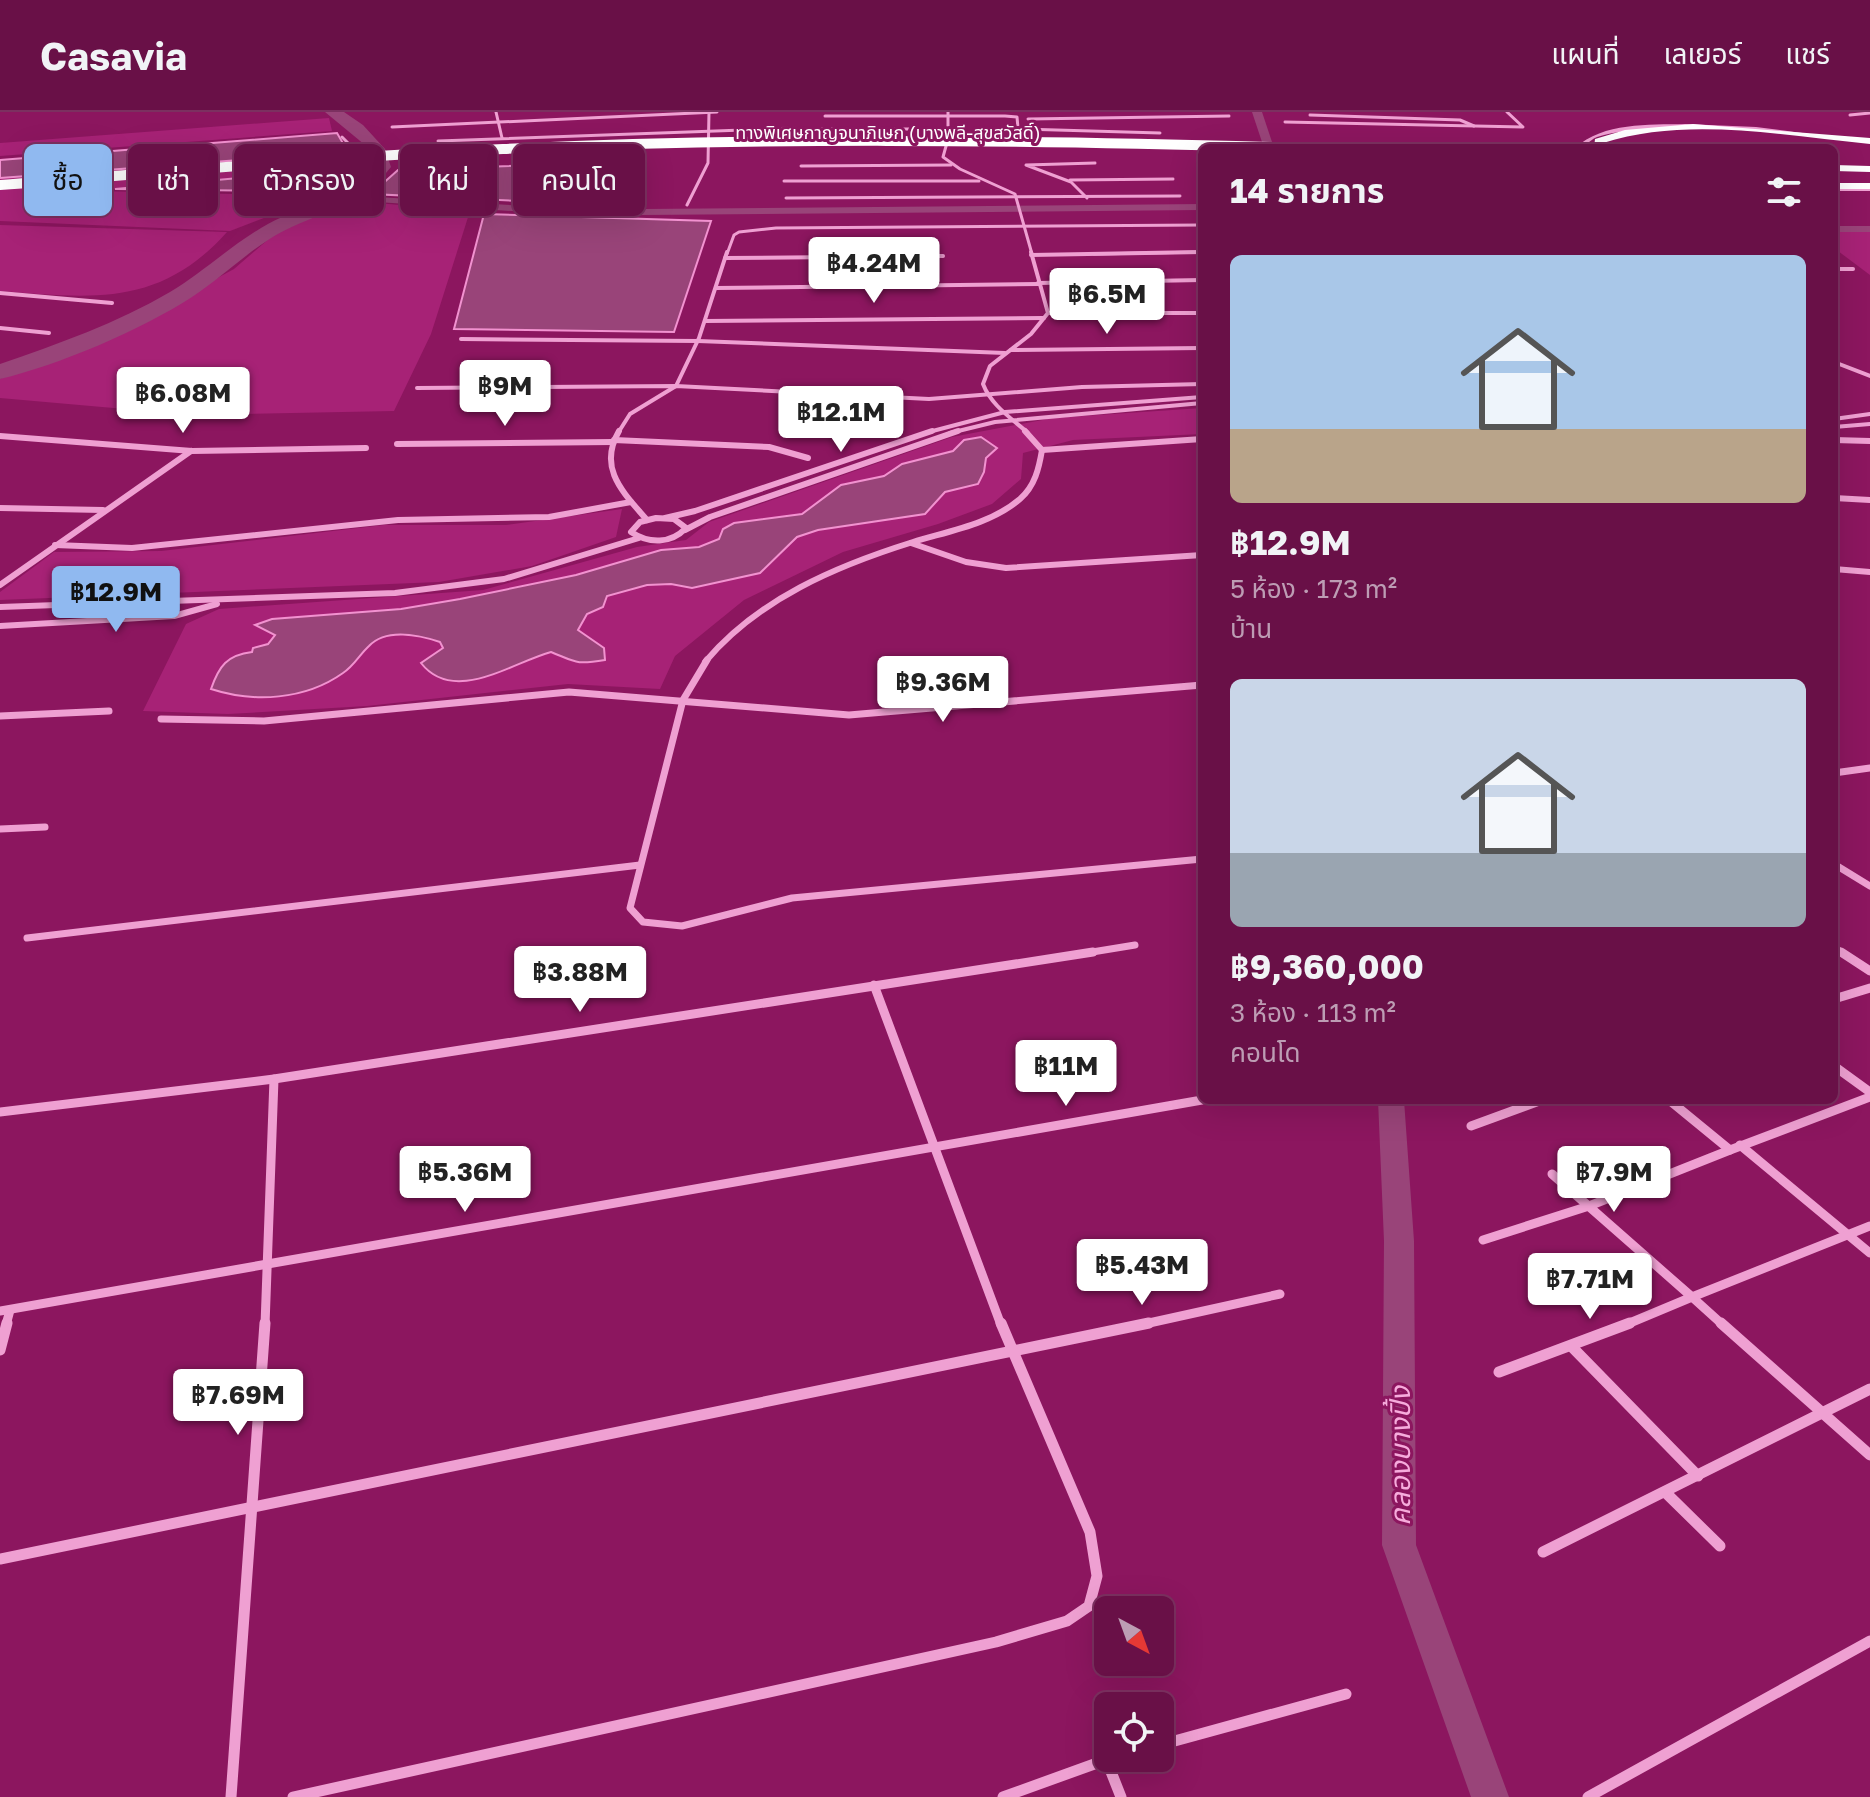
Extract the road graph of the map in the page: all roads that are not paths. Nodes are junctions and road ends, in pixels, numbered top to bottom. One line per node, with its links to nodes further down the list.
1 (496, 112): 14 (street)
2 (709, 112): 3 (street); 14 (street); 19 (street)
3 (717, 112)
4 (1139, 112): 12 (street)
5 (1507, 112): 16 (street)
6 (1870, 113): 9 (street)
7 (947, 114): 10 (street); 21 (street); 22 (street)
8 (1310, 115): 16 (street)
9 (1850, 115)
10 (825, 116)
11 (1229, 116): 12 (street)
12 (1141, 117): 13 (street)
13 (1028, 119)
14 (500, 121): 17 (street); 24 (street)
15 (1285, 122): 16 (street)
16 (1473, 125)
17 (392, 127)
18 (795, 128): 19 (street)
19 (711, 129): 24 (street); 54 (street)
20 (814, 129): 21 (street)
21 (947, 129): 40 (street)
22 (1160, 133)
23 (342, 137): 28 (street)
24 (502, 138): 25 (street)
25 (438, 141)
26 (1650, 142): 27 (highway)
27 (1870, 143): 29 (street); 30 (highway)
28 (347, 144)
29 (1580, 144)
30 (1598, 144)
31 (1198, 145): 35 (highway, ทางพิเศษกาญจนาภิเษก (บางพลี-สุขสวัสดิ์), bridge)
32 (1198, 150): 33 (highway, ทางพิเศษกาญจนาภิเษก (บางพลี-สุขสวัสดิ์), bridge)
33 (645, 151)
34 (645, 152): 37 (highway)
35 (384, 156)
36 (513, 156): 49 (highway, ทางพิเศษกาญจนาภิเษก (บางพลี-สุขสวัสดิ์), bridge)
37 (1172, 157)
38 (1095, 163): 45 (street)
39 (1838, 164): 43 (highway)
40 (951, 165): 41 (street); 47 (street)
41 (801, 166)
42 (234, 168): 49 (highway, ทางพิเศษกาญจนาภิเษก (บางพลี-สุขสวัสดิ์), bridge)
43 (1870, 175): 48 (highway)
44 (1173, 179): 45 (street)
45 (1067, 180): 53 (street)
46 (784, 181): 47 (street)
47 (987, 181): 51 (street)
48 (1838, 181)
49 (0, 188)
50 (1180, 196): 53 (street)
51 (1016, 197): 52 (street); 53 (street); 56 (street)
52 (786, 198)
53 (1087, 198)
54 (687, 205)
55 (1198, 225): 56 (street)
56 (1024, 227): 58 (street); 60 (street)
57 (1198, 252): 58 (street)
58 (1031, 255): 64 (street)
59 (943, 256): 60 (street)
60 (725, 258): 65 (street)
61 (1838, 269): 62 (street)
62 (1853, 269)
63 (1198, 280): 64 (street)
64 (1038, 284): 65 (street); 69 (street)
65 (716, 288): 70 (street)
66 (0, 293): 67 (street)
67 (112, 303)
68 (1198, 313): 69 (street)
69 (1046, 316): 70 (street); 76 (street)
70 (705, 321): 74 (street)
71 (0, 328): 72 (street)
72 (49, 333)
73 (461, 339): 74 (street)
74 (698, 341): 76 (street); 80 (street)
75 (1198, 348): 76 (street)
76 (1009, 351): 82 (street)
77 (1838, 364): 78 (street)
78 (1870, 376)
79 (1198, 384): 82 (street)
80 (676, 386): 81 (street); 82 (street); 94 (street)
81 (417, 388)
82 (987, 395): 85 (street)
83 (1198, 400): 85 (street)
84 (1198, 400): 87 (street)
85 (1005, 412): 87 (street); 108 (street)
86 (1870, 414): 88 (street)
87 (1013, 418): 100 (street); 110 (street)
88 (1838, 418)
89 (1870, 424): 90 (street)
90 (1838, 427)
91 (0, 436): 101 (street)
92 (1198, 439): 100 (street)
93 (1838, 440): 95 (street)
94 (614, 441): 97 (street); 102 (street); 105 (street)
95 (1862, 441): 96 (street); 99 (street)
96 (1870, 441)
97 (397, 444)
98 (366, 448): 101 (street)
99 (1870, 449)
100 (1042, 450): 112 (street)
101 (192, 451): 107 (street)
102 (808, 458)
103 (1838, 498): 104 (street)
104 (1870, 500)
105 (631, 502): 109 (street); 113 (street)
106 (0, 508): 107 (street)
107 (103, 510): 113 (street)
108 (665, 518): 109 (street); 110 (street)
109 (647, 520): 111 (street)
110 (685, 530): 111 (street)
111 (639, 538): 118 (street)
112 (909, 543): 114 (street); 122 (street)
113 (55, 545): 117 (street)
114 (1198, 555)
115 (1838, 569): 116 (street)
116 (1870, 572)
117 (0, 585)
118 (223, 602): 119 (street); 120 (street)
119 (0, 607)
120 (0, 626)
121 (1198, 685): 122 (street)
122 (683, 700): 125 (street); 131 (street)
123 (109, 711): 124 (street)
124 (0, 716)
125 (161, 719)
126 (1870, 768): 127 (street)
127 (1838, 772)
128 (45, 827): 129 (street)
129 (0, 829)
130 (1198, 859): 131 (street)
131 (640, 865): 134 (street)
132 (1838, 866): 133 (street)
133 (1870, 886)
134 (27, 938)
135 (1135, 945): 138 (street)
136 (1838, 950): 137 (street)
137 (1870, 971)
138 (874, 985): 142 (street); 149 (street)
139 (1870, 988): 140 (street)
140 (1838, 998)
141 (1838, 1069): 143 (street)
142 (274, 1079): 147 (street); 157 (street)
143 (1870, 1094): 150 (street)
144 (1198, 1101): 149 (street)
145 (1531, 1104): 148 (street)
146 (1674, 1104): 150 (street)
147 (0, 1112)
148 (1471, 1126)
149 (936, 1148): 157 (street); 163 (street)
150 (1735, 1148): 152 (street); 154 (street)
151 (1552, 1174): 152 (street)
152 (1589, 1206): 155 (street); 159 (street)
153 (1870, 1226): 154 (street)
154 (1847, 1235): 156 (street); 159 (street)
155 (1483, 1240)
156 (1870, 1253)
157 (269, 1266): 160 (street); 170 (street)
158 (1280, 1294): 163 (street)
159 (1692, 1297): 161 (street); 166 (street)
160 (5, 1311): 162 (street)
161 (1572, 1347): 164 (street); 168 (street)
162 (0, 1350)
163 (1012, 1353): 170 (street); 180 (street)
164 (1499, 1372)
165 (1870, 1389): 166 (street)
166 (1819, 1412): 167 (street); 168 (street)
167 (1870, 1455)
168 (1698, 1476): 169 (street)
169 (1665, 1492): 171 (street); 172 (street)
170 (250, 1508): 173 (street); 179 (street)
171 (1720, 1546)
172 (1543, 1552)
173 (0, 1559)
174 (1870, 1641): 183 (street)
175 (1346, 1694): 176 (street)
176 (1174, 1741)
177 (1094, 1764): 181 (street)
178 (1112, 1772): 182 (street)
179 (231, 1797)
180 (293, 1797)
181 (1003, 1797)
182 (1121, 1797)
183 (1588, 1797)

